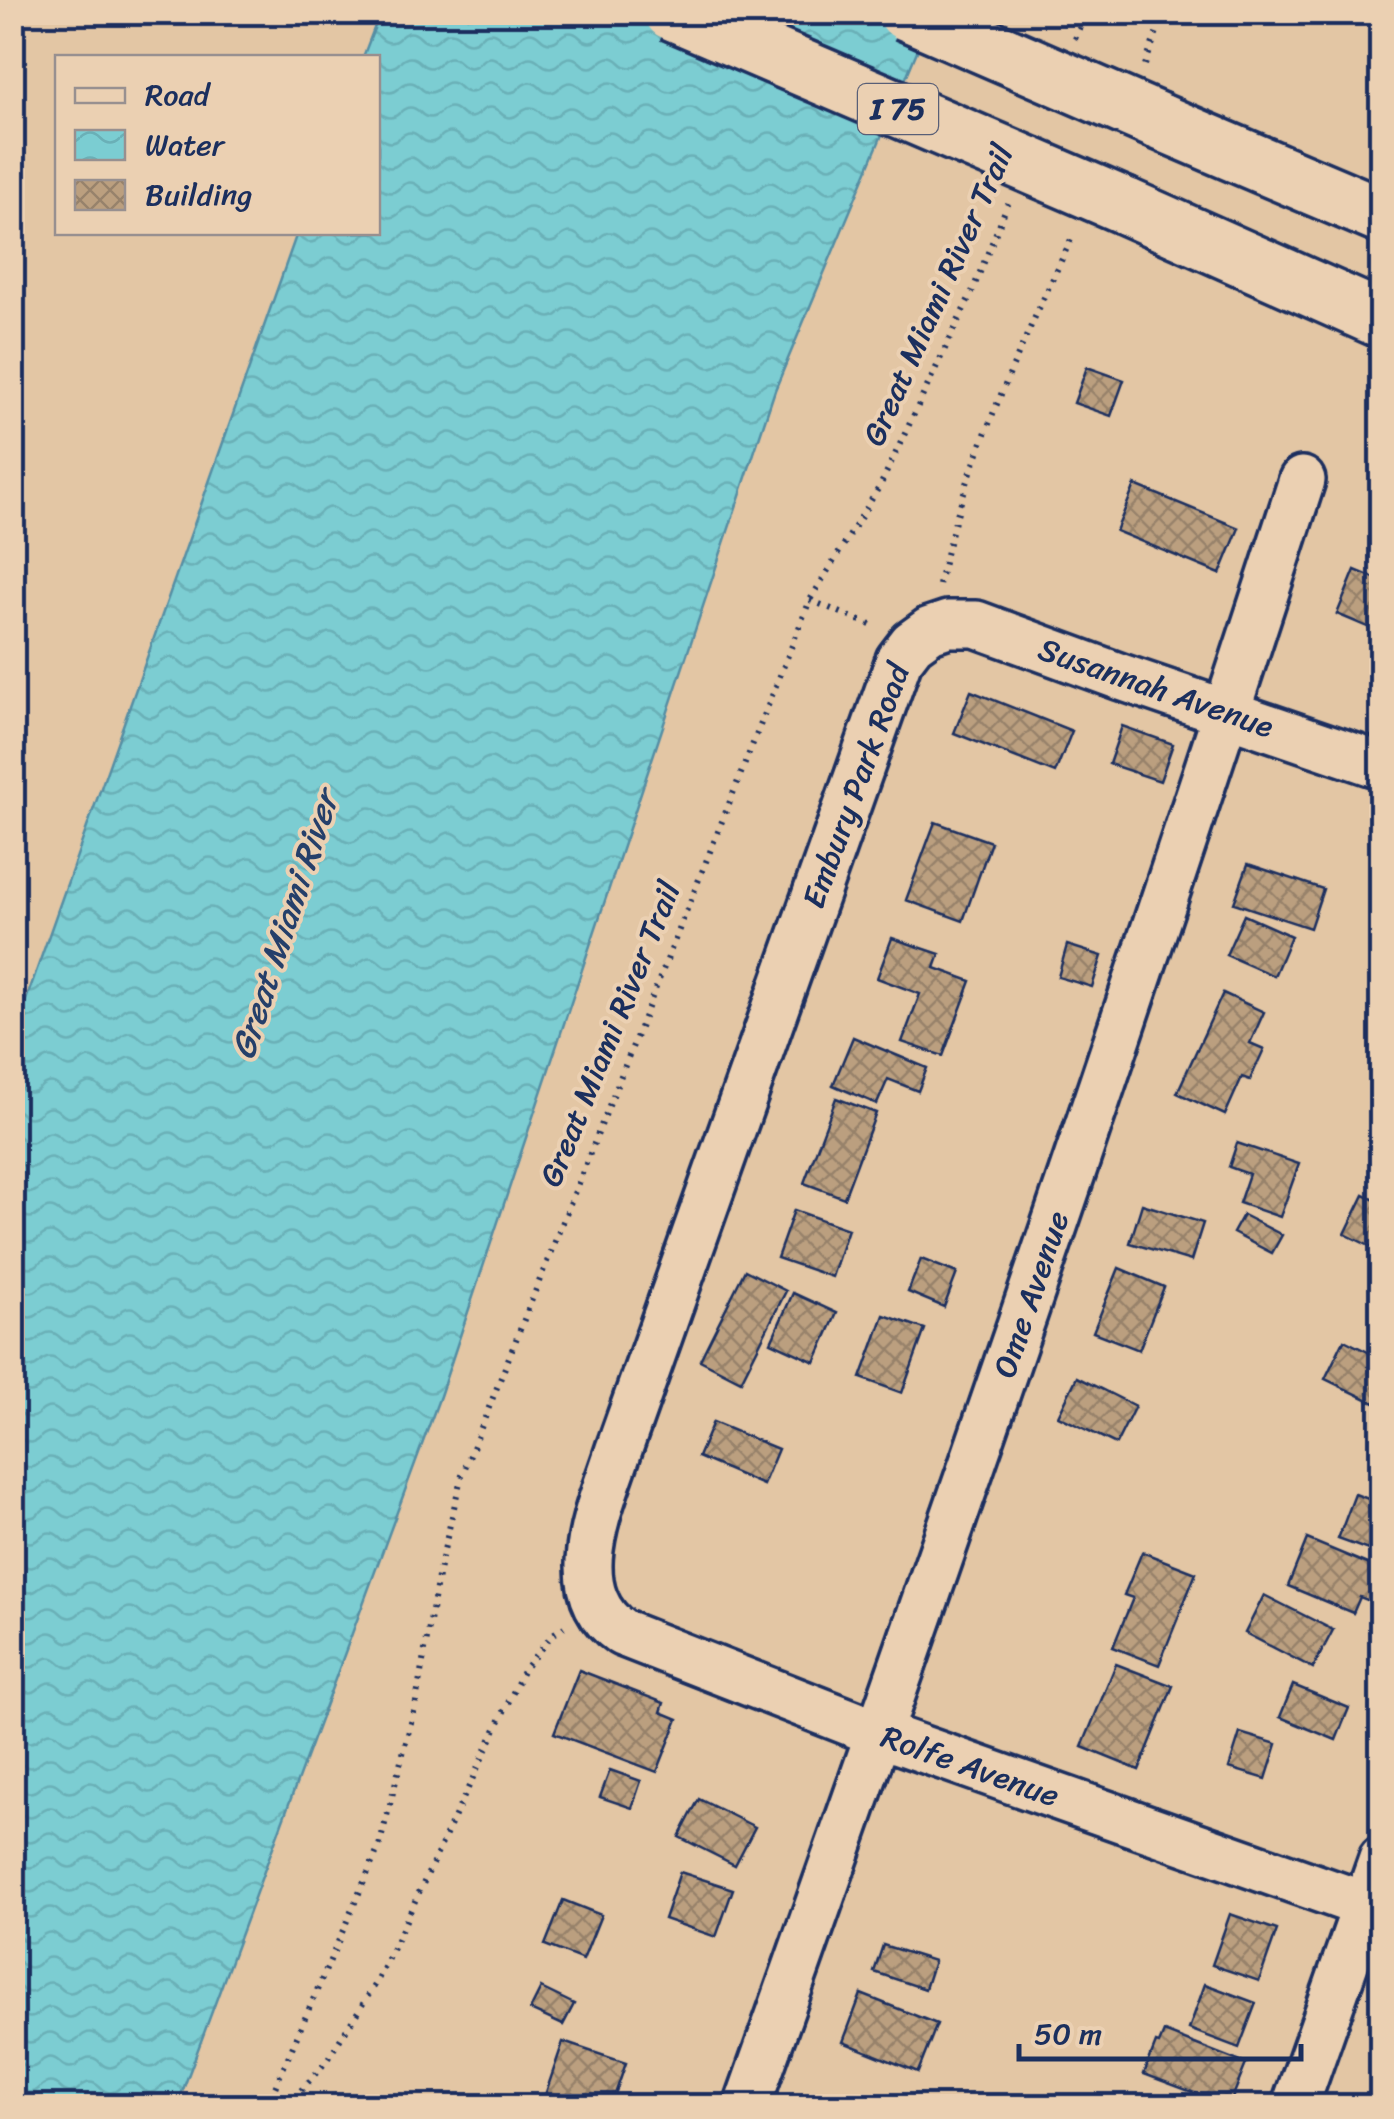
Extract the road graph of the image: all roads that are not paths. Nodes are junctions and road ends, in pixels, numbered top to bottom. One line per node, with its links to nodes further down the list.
1 (672, 12): 4 (highway, I 75, bridge)
2 (906, 12): 3 (highway, bridge)
3 (1382, 216)
4 (1382, 320)
5 (1302, 480): 7 (street, Ome Avenue)
6 (921, 636): 7 (street, Susannah Avenue); 9 (street, Embury Park Road)
7 (1226, 713): 8 (street, Susannah Avenue); 10 (street, Ome Avenue)
8 (1382, 766)
9 (594, 1594): 10 (street, Rolfe Avenue)
10 (880, 1734): 12 (street, Rolfe Avenue); 13 (street, Ome Avenue)
11 (1382, 1858): 12 (street)
12 (1373, 1908): 14 (street)
13 (747, 2106)
14 (1295, 2106)

